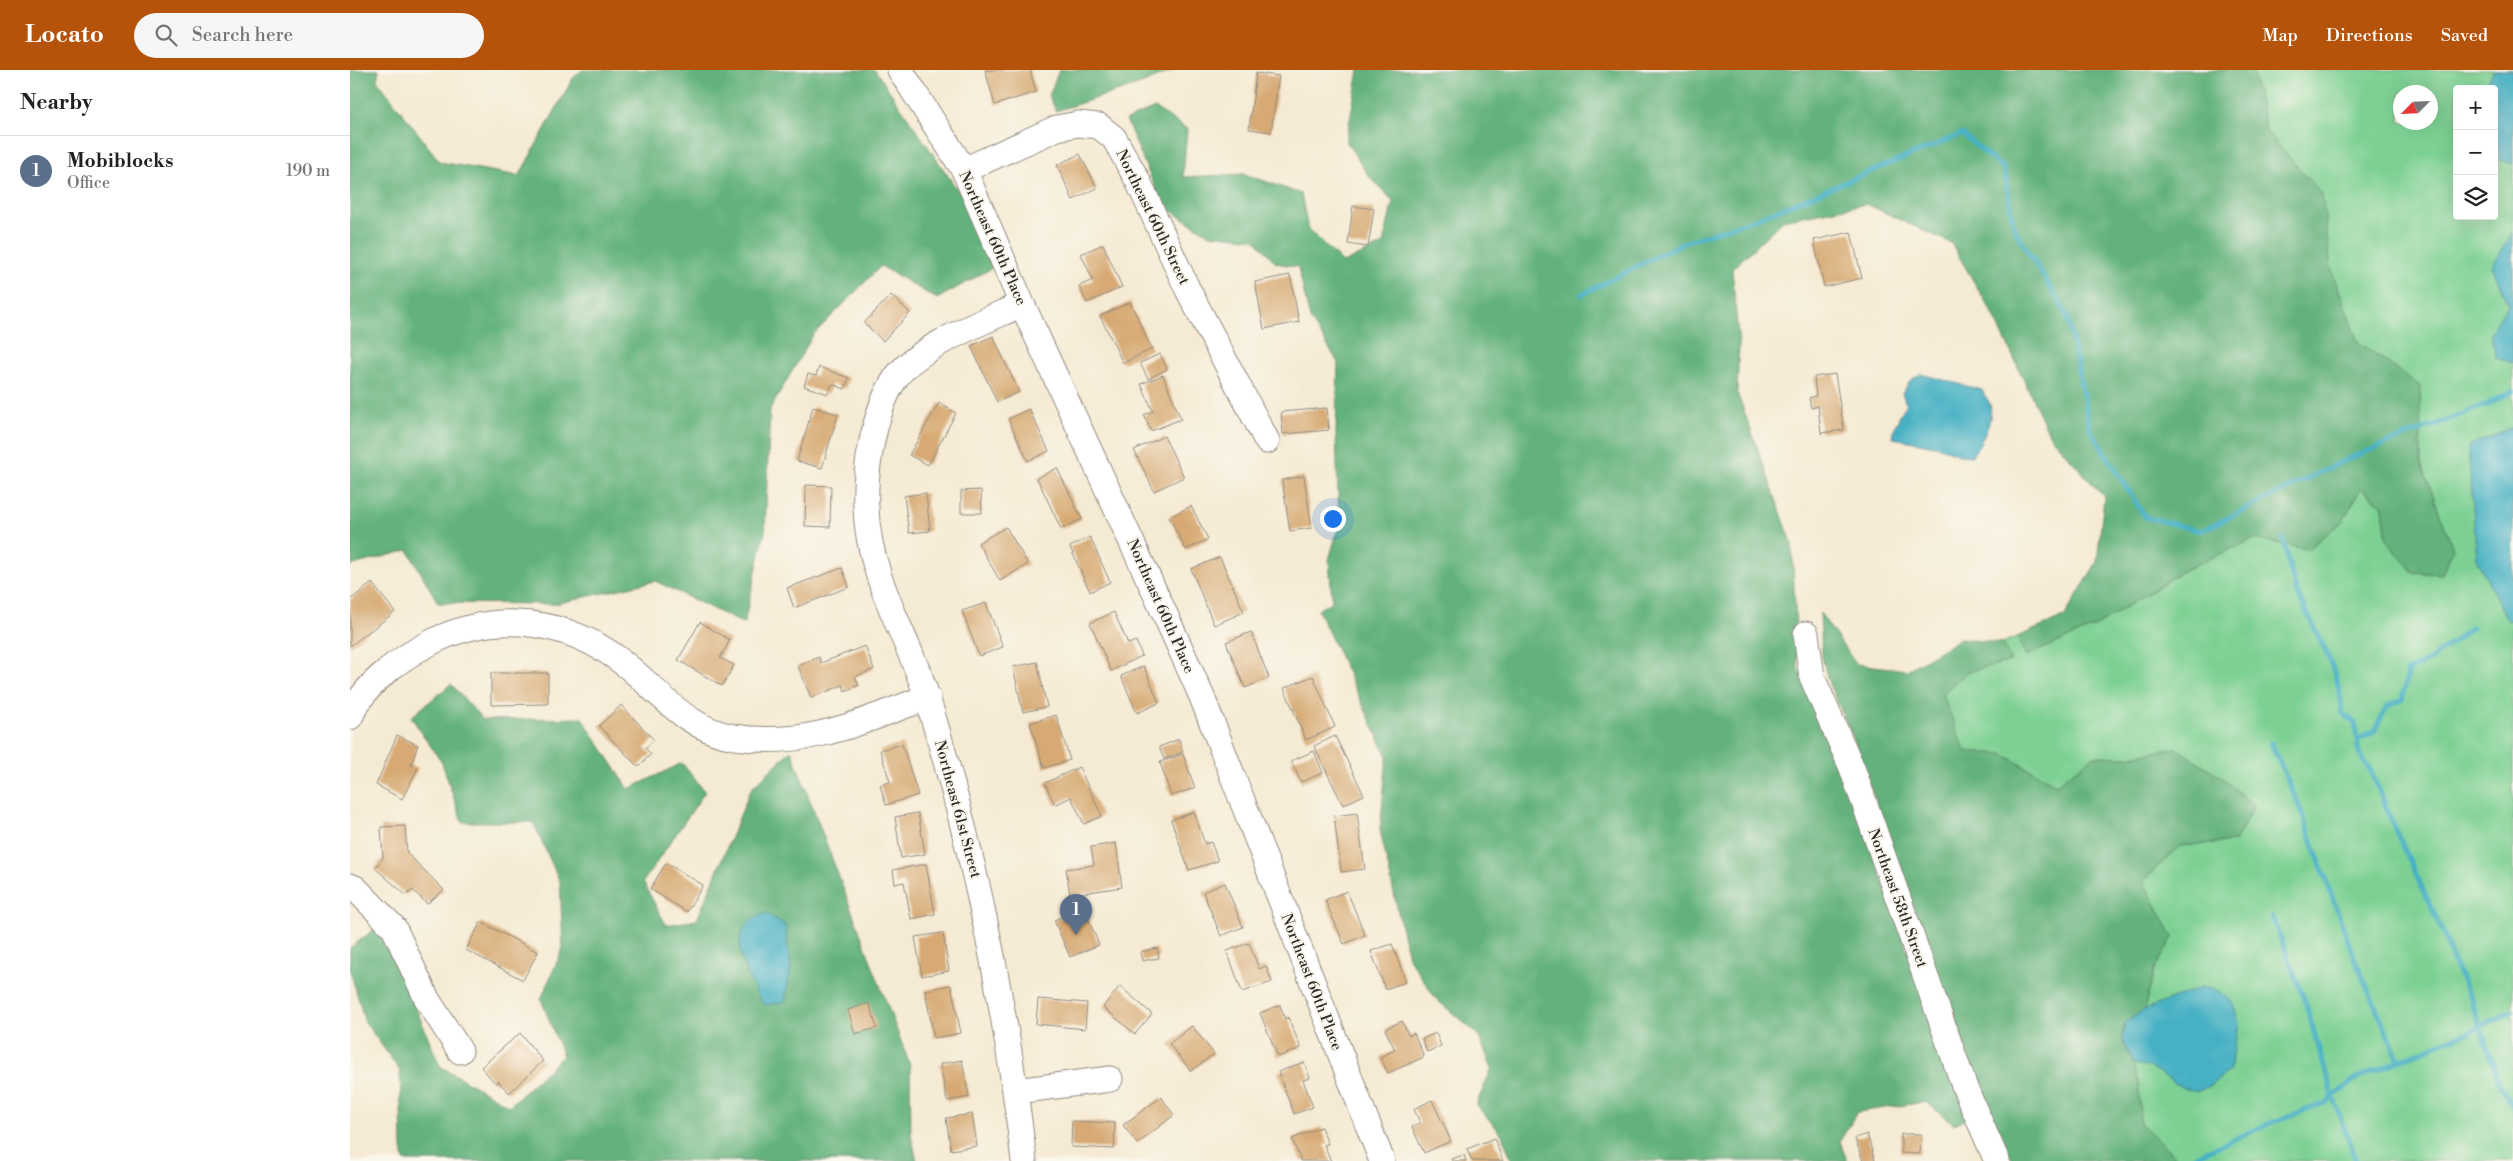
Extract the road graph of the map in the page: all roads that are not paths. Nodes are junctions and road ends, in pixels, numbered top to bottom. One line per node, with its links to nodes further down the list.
1 (900, 70): 2 (street, Northeast 60th Place)
2 (964, 170): 3 (street, Northeast 60th Place); 4 (street, Northeast 60th Street)
3 (1022, 304): 6 (street, Northeast 61st Street); 13 (street, Northeast 60th Place)
4 (1267, 441)
5 (1806, 634): 14 (street, Northeast 58th Street)
6 (928, 697): 7 (street); 11 (street, Northeast 61st Street)
7 (350, 717)
8 (350, 886): 9 (street)
9 (460, 1051)
10 (1110, 1079): 11 (street)
11 (1016, 1091): 12 (street, Northeast 61st Street)
12 (1024, 1161)
13 (1382, 1161)
14 (1997, 1161)

